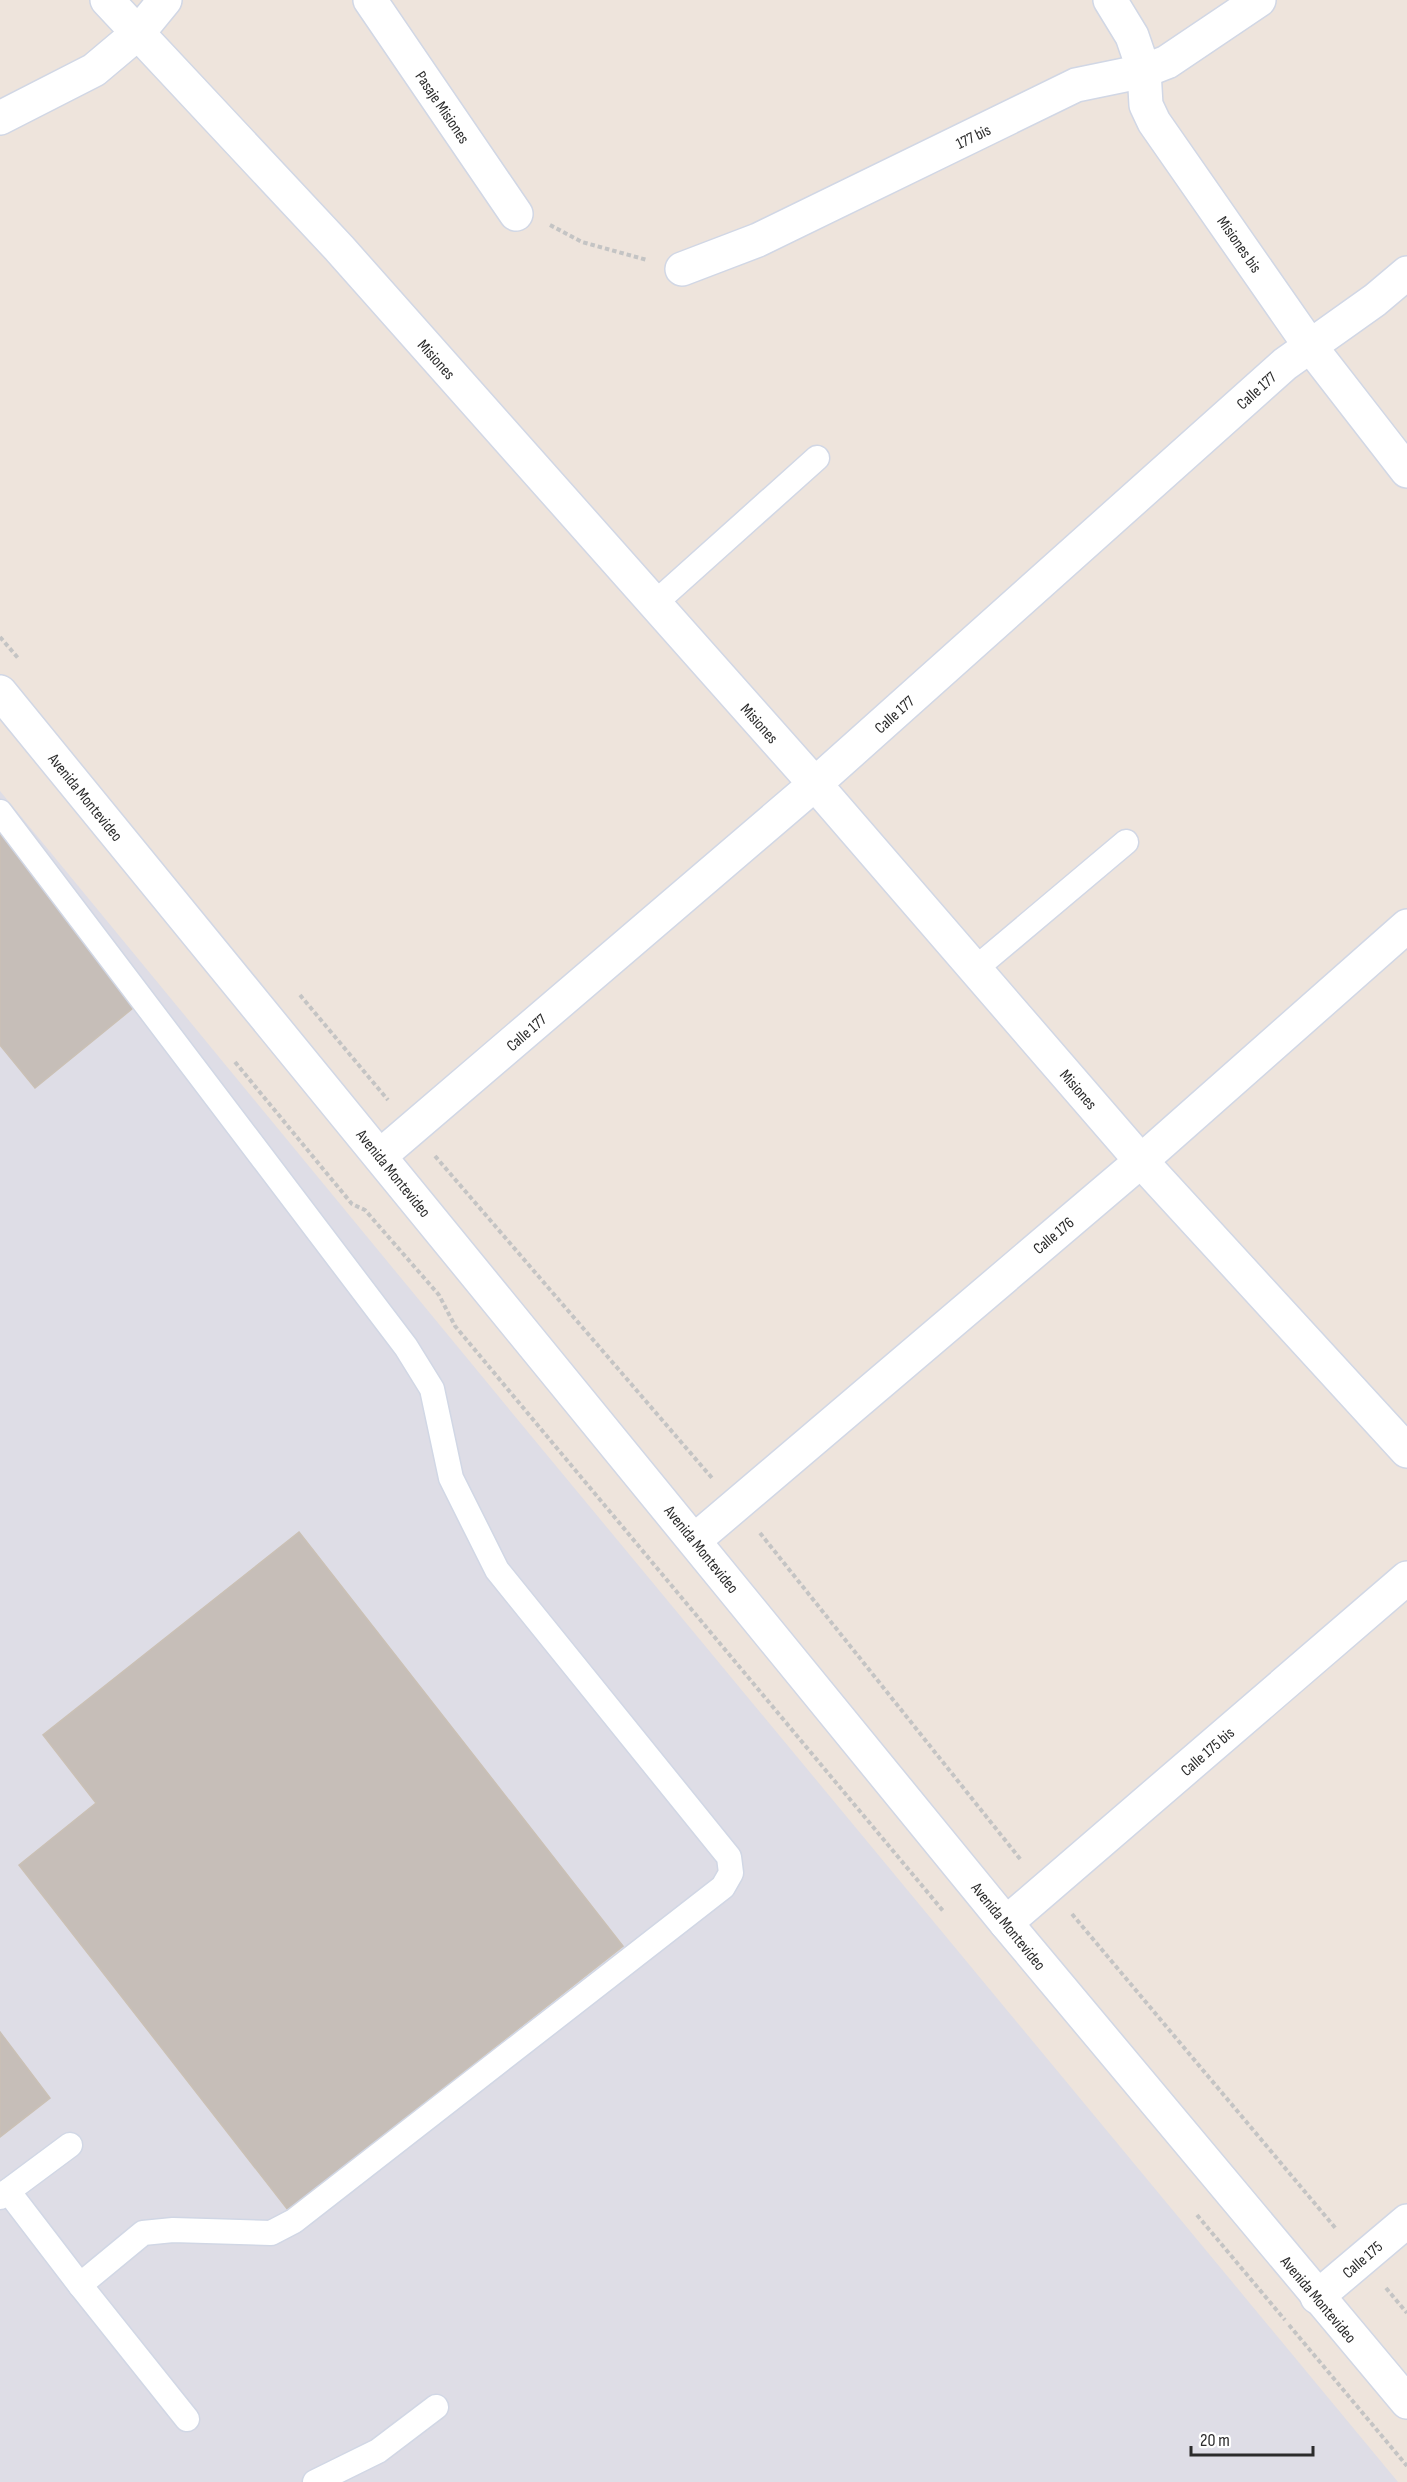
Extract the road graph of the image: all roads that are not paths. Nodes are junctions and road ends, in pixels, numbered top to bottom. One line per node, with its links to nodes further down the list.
1 (107, 0): 6 (street, Misiones)
2 (165, 0): 6 (street)
3 (370, 0): 9 (street, Pasaje Misiones)
4 (1110, 0): 7 (street, Misiones bis)
5 (1259, 0): 7 (street, 177 bis)
6 (138, 33): 8 (street); 15 (street, Misiones)
7 (1144, 71): 10 (street, 177 bis); 12 (street, Misiones bis)
8 (0, 118)
9 (516, 214)
10 (682, 269)
11 (1407, 273): 12 (street, Calle 177)
12 (1310, 346): 14 (street, Misiones bis); 17 (street, Calle 177)
13 (817, 459): 15 (lane)
14 (1407, 471)
15 (654, 604): 17 (street, Misiones)
16 (0, 692): 22 (street, Avenida Montevideo)
17 (815, 784): 21 (street, Misiones); 22 (street, Calle 177)
18 (0, 812): 31 (lane)
19 (1126, 842): 21 (lane)
20 (1407, 926): 23 (street, Calle 176)
21 (975, 969): 23 (street, Misiones)
22 (380, 1156): 25 (street, Avenida Montevideo)
23 (1141, 1161): 24 (street, Misiones); 25 (street, Calle 176)
24 (1407, 1451)
25 (695, 1540): 27 (street, Avenida Montevideo)
26 (1407, 1578): 27 (street, Calle 175 bis)
27 (1006, 1923): 32 (street, Avenida Montevideo)
28 (70, 2145): 29 (lane)
29 (4, 2194): 31 (lane)
30 (1407, 2221): 32 (street, Calle 175)
31 (80, 2285): 35 (lane)
32 (1317, 2297): 33 (street, Avenida Montevideo)
33 (1407, 2402)
34 (436, 2407): 36 (lane)
35 (187, 2420)
36 (315, 2482)

